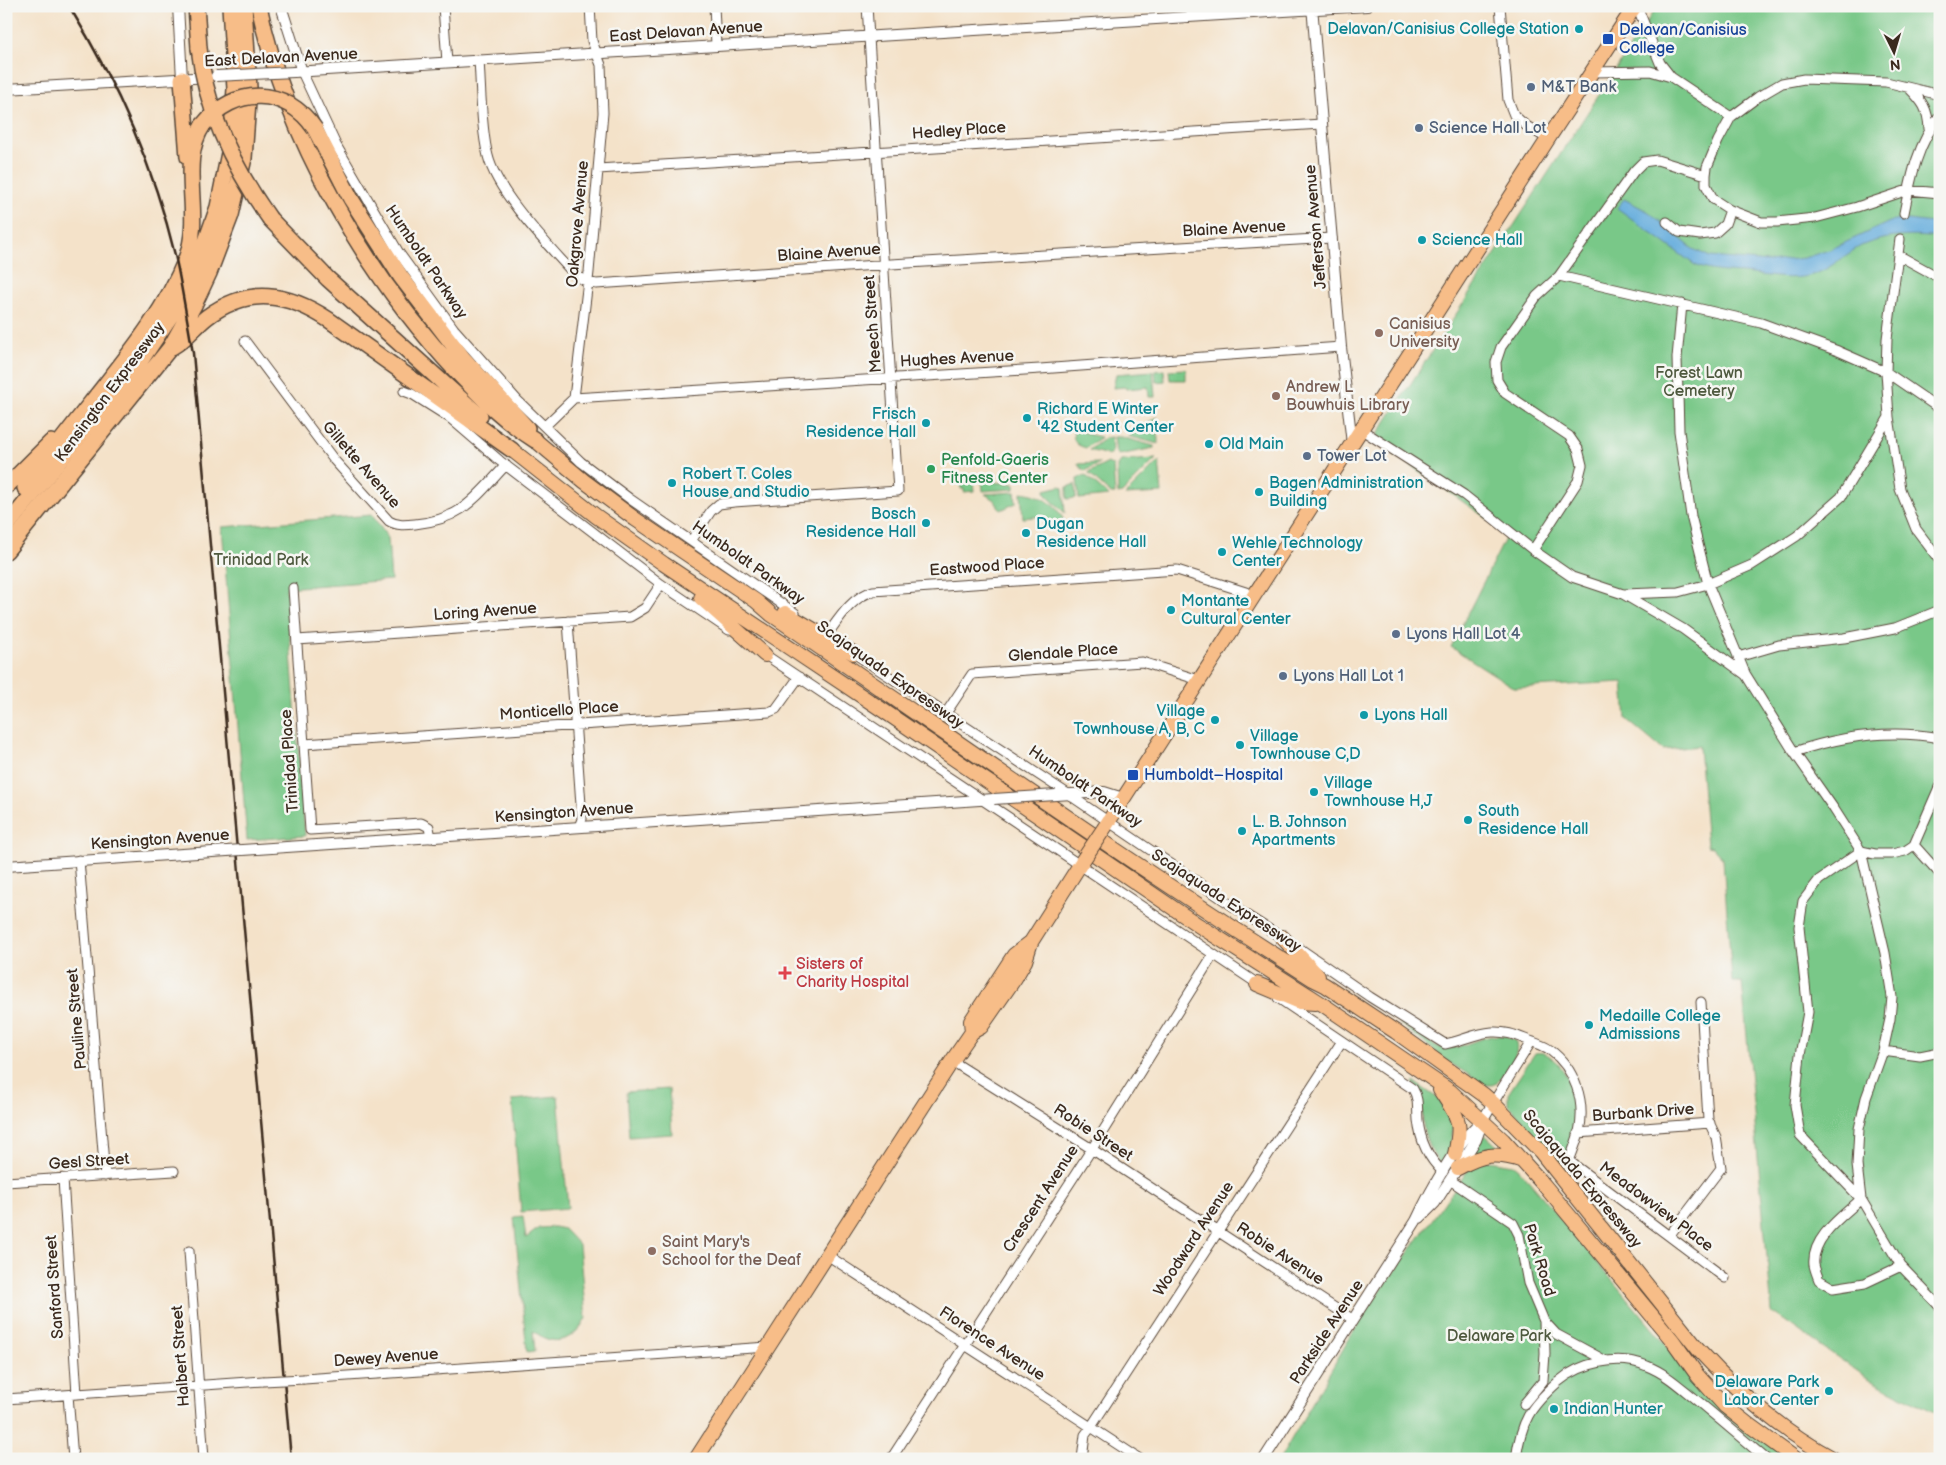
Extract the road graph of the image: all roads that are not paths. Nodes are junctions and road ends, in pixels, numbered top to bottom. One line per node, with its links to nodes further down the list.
1 (178, 6): 23 (street)
2 (196, 6): 63 (highway, bridge)
3 (230, 6): 67 (highway, Kensington Expressway)
4 (244, 6): 50 (highway, Kensington Expressway)
5 (260, 6): 61 (highway)
6 (281, 6): 20 (street, Humboldt Parkway)
7 (444, 6): 19 (street)
8 (590, 6): 17 (street, Oakgrove Avenue)
9 (714, 6): 16 (street)
10 (868, 6): 15 (street, Meech Street)
11 (1367, 6): 14 (street, East Delavan Avenue)
12 (1500, 6): 31 (street)
13 (1636, 6): 21 (main road); 22 (street)
14 (1312, 8): 15 (street, East Delavan Avenue); 29 (street, Jefferson Avenue)
15 (870, 36): 16 (street, East Delavan Avenue); 32 (street, Meech Street)
16 (716, 45): 17 (street, East Delavan Avenue)
17 (596, 53): 18 (street, East Delavan Avenue); 34 (street, Oakgrove Avenue)
18 (479, 60): 19 (street, East Delavan Avenue); 47 (street)
19 (447, 62): 20 (street, East Delavan Avenue)
20 (298, 72): 23 (street, East Delavan Avenue, bridge); 59 (street, Humboldt Parkway)
21 (1593, 72): 22 (street); 31 (main road)
22 (1671, 77): 28 (street)
23 (182, 78): 25 (street, East Delavan Avenue); 33 (highway)
24 (1908, 87): 26 (street); 28 (street); 30 (street)
25 (6, 88)
26 (1940, 95)
27 (1940, 116): 30 (street)
28 (1731, 117): 35 (street)
29 (1322, 124): 32 (street, Hedley Place); 41 (street, Jefferson Avenue)
30 (1929, 129): 36 (street)
31 (1548, 139): 60 (main road)
32 (877, 151): 34 (street, Hedley Place); 44 (street, Meech Street)
33 (190, 167): 55 (highway); 61 (highway, bridge)
34 (598, 168): 47 (street, Oakgrove Avenue)
35 (1706, 175): 38 (street); 45 (street)
36 (1908, 190): 37 (street); 38 (street); 39 (street)
37 (1940, 193)
38 (1730, 210): 40 (street)
39 (1904, 213)
40 (1667, 222)
41 (1332, 238): 44 (street, Blaine Avenue); 51 (street, Jefferson Avenue)
42 (1900, 239): 43 (street)
43 (1898, 255): 46 (street); 52 (street)
44 (884, 264): 47 (street, Blaine Avenue); 53 (street, Meech Street)
45 (1559, 276): 48 (street); 69 (street)
46 (1940, 278)
47 (588, 282): 56 (street, Oakgrove Avenue)
48 (1682, 304): 52 (street); 74 (street)
49 (245, 341): 64 (street, Gillette Avenue)
50 (170, 348): 63 (highway); 70 (highway, Kensington Expressway)
51 (1341, 348): 53 (street, Hughes Avenue); 62 (street, Jefferson Avenue)
52 (1886, 372): 57 (street); 58 (street)
53 (891, 378): 56 (street, Hughes Avenue); 68 (street, Meech Street)
54 (404, 391): 64 (street)
55 (99, 393): 65 (highway); 66 (highway)
56 (574, 398): 59 (street)
57 (1940, 408)
58 (1889, 417): 71 (street); 74 (street)
59 (545, 426): 68 (street, Humboldt Parkway)
60 (1362, 430): 62 (main road); 69 (street)
61 (535, 440): 78 (main road, Scajaquada Expressway)
62 (1352, 444): 77 (main road)
63 (512, 450): 72 (main road, Scajaquada Expressway)
64 (506, 465): 73 (street)
65 (6, 487)
66 (6, 512)
67 (6, 527)
68 (691, 541): 81 (street, Humboldt Parkway)
69 (1533, 550): 76 (street)
70 (6, 551)
71 (1940, 561)
72 (664, 564): 84 (main road); 112 (main road, Scajaquada Expressway)
73 (661, 584): 80 (street, Loring Avenue); 84 (street)
74 (1708, 584): 76 (street); 85 (street)
75 (293, 588): 82 (street, Trinidad Place)
76 (1623, 594): 86 (street)
77 (1255, 595): 81 (street, Eastwood Place); 88 (main road)
78 (756, 601): 83 (main road); 110 (main road, Scajaquada Expressway)
79 (1940, 610): 85 (street)
80 (568, 621): 82 (street, Loring Avenue); 90 (street)
81 (827, 635): 83 (street, Humboldt Parkway)
82 (297, 640): 92 (street, Trinidad Place)
83 (853, 653): 89 (street, Humboldt Parkway)
84 (765, 655): 87 (street)
85 (1738, 657): 86 (street)
86 (1746, 675): 93 (street)
87 (800, 677): 90 (street, Monticello Place); 97 (street)
88 (1199, 680): 89 (street, Glendale Place); 96 (main road)
89 (946, 713): 95 (street, Humboldt Parkway)
90 (575, 725): 92 (street, Monticello Place); 99 (street)
91 (1940, 738): 93 (street)
92 (304, 744): 100 (street, Trinidad Place)
93 (1794, 752): 102 (street)
94 (1940, 785): 101 (street)
95 (1068, 794): 96 (street, Kensington Avenue); 97 (street, Kensington Avenue, bridge); 98 (street, Humboldt Parkway)
96 (1123, 798): 98 (main road)
97 (982, 800): 99 (street, Kensington Avenue); 104 (street)
98 (1107, 824): 104 (main road, bridge); 107 (street, Humboldt Parkway)
99 (579, 828): 100 (street, Kensington Avenue)
100 (431, 838): 103 (street, Kensington Avenue, bridge)
101 (1914, 845): 102 (street); 106 (street)
102 (1861, 851): 115 (street); 131 (street)
103 (79, 860): 105 (street, Kensington Avenue); 128 (street, Pauline Street)
104 (1082, 863): 108 (street); 117 (main road)
105 (6, 866)
106 (1940, 874)
107 (1282, 936): 110 (main road); 114 (street, Humboldt Parkway)
108 (1213, 955): 109 (street); 123 (street, Crescent Avenue)
109 (1257, 984): 112 (main road); 113 (street)
110 (1325, 985): 119 (main road, Scajaquada Expressway)
111 (1701, 1002): 121 (street)
112 (1322, 1004): 118 (main road, Scajaquada Expressway)
113 (1342, 1041): 127 (street, Park Road); 132 (street, Woodward Avenue)
114 (1531, 1042): 119 (street); 122 (street)
115 (1883, 1052): 116 (street); 131 (street)
116 (1940, 1052)
117 (952, 1061): 123 (street, Robie Street); 135 (main road)
118 (1434, 1080): 120 (main road, Scajaquada Expressway); 124 (main road)
119 (1493, 1104): 120 (street, Parkside Avenue); 159 (main road, Scajaquada Expressway)
120 (1483, 1120): 124 (street, Parkside Avenue); 125 (main road, Scajaquada Expressway); 127 (street, Parkside Avenue)
121 (1710, 1123): 122 (street, Burbank Drive); 133 (street)
122 (1578, 1133): 133 (street, Meadowview Place)
123 (1092, 1149): 132 (street, Robie Street); 141 (street, Crescent Avenue)
124 (1455, 1154): 127 (street, Parkside Avenue)
125 (1522, 1161): 127 (main road); 158 (main road, Scajaquada Expressway)
126 (174, 1171): 128 (street, Gesl Street)
127 (1450, 1173): 139 (street, Parkside Avenue); 140 (street, Park Road)
128 (105, 1176): 129 (street, Gesl Street)
129 (63, 1179): 130 (street, Gesl Street); 145 (street, Sanford Street)
130 (6, 1182)
131 (1861, 1199): 136 (street); 136 (street)
132 (1217, 1231): 139 (street, Robie Avenue); 148 (street, Woodward Avenue)
133 (1669, 1236): 137 (street, Meadowview Place)
134 (189, 1251): 144 (street, Halbert Street)
135 (827, 1255): 141 (street, Florence Avenue); 142 (main road)
136 (1901, 1266): 138 (street)
137 (1725, 1278)
138 (1938, 1302)
139 (1352, 1319): 155 (street, Parkside Avenue)
140 (1544, 1321): 143 (street, Park Road); 147 (street, Park Road)
141 (964, 1344): 148 (street, Florence Avenue); 152 (street, Crescent Avenue)
142 (768, 1347): 144 (street, Dewey Avenue, bridge); 151 (main road)
143 (1606, 1361): 156 (street); 157 (street)
144 (198, 1386): 145 (street, Dewey Avenue); 150 (street, Halbert Street)
145 (73, 1394): 146 (street, Dewey Avenue); 149 (street, Sanford Street)
146 (6, 1399)
147 (1524, 1404)
148 (1090, 1427): 153 (street, Woodward Avenue); 154 (street, Florence Avenue)
149 (73, 1459)
150 (204, 1459)
151 (696, 1459)
152 (891, 1459)
153 (1082, 1459)
154 (1140, 1459)
155 (1264, 1459)
156 (1516, 1459)
157 (1766, 1459)
158 (1796, 1459)
159 (1834, 1459)

